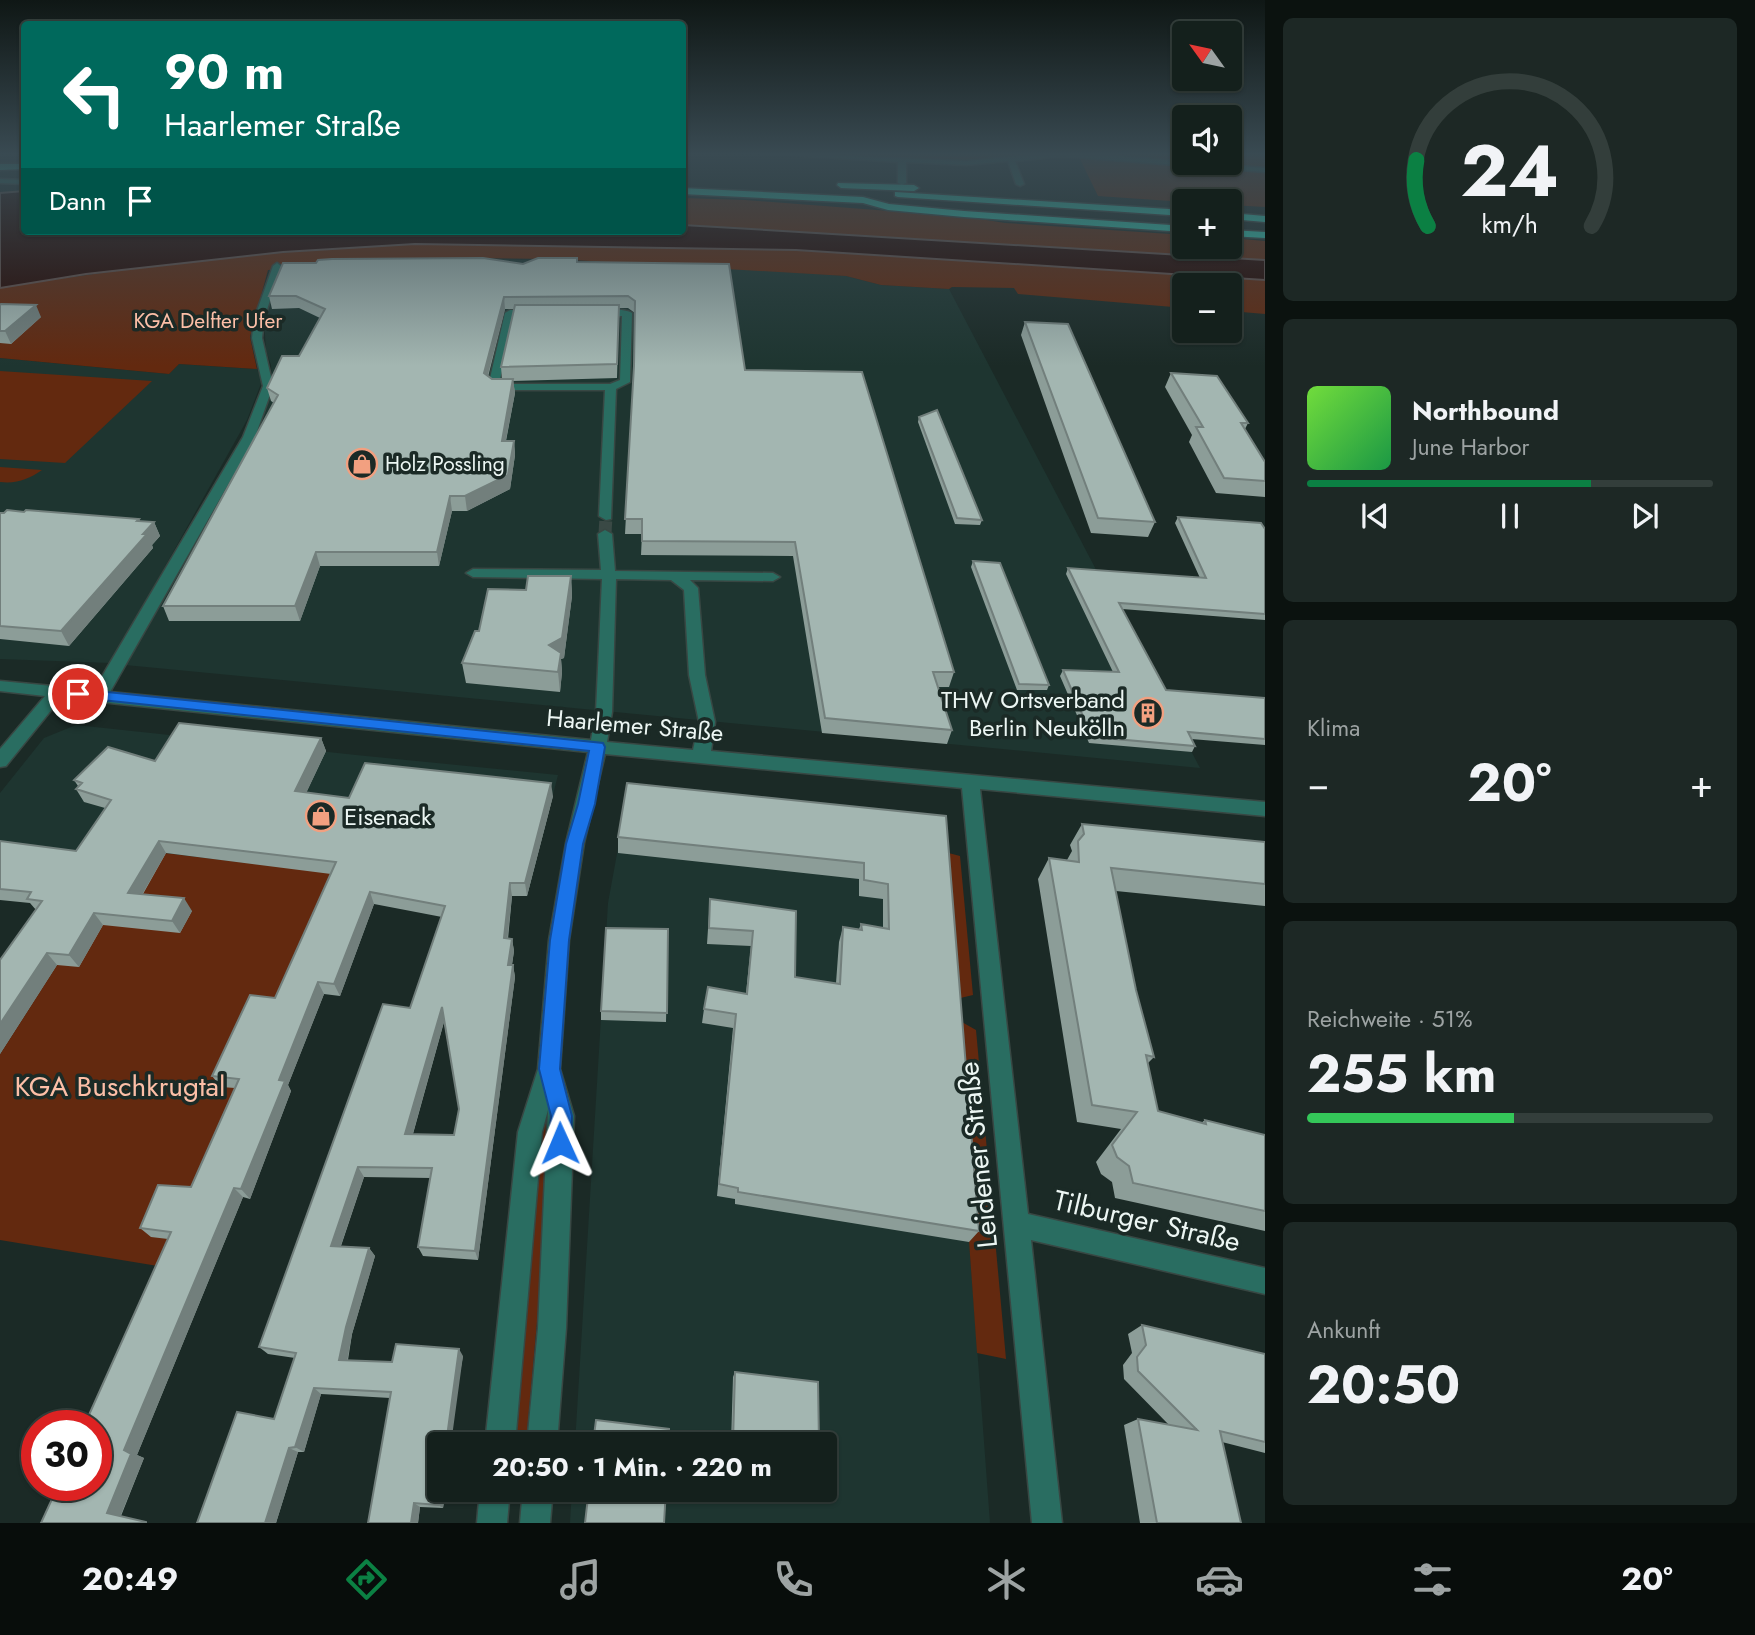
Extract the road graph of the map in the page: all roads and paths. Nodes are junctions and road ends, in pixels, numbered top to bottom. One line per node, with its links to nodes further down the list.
1 (1099, 223): 4 (highway)
2 (1242, 225): 3 (highway)
3 (1265, 227)
4 (1172, 228)
5 (1242, 234): 6 (highway)
6 (1265, 235)
7 (277, 266): 19 (street)
8 (549, 313): 10 (street)
9 (588, 313): 10 (street)
10 (611, 387): 11 (street)
11 (606, 516)
12 (606, 534): 14 (street)
13 (473, 573): 14 (street)
14 (609, 574): 15 (street); 20 (street)
15 (673, 575): 16 (street); 21 (street)
16 (773, 577)
17 (0, 686): 18 (street, Haarlemer Straße)
18 (57, 692): 19 (street, Haarlemer Straße); 22 (street)
19 (99, 696): 20 (street, Haarlemer Straße)
20 (597, 747): 21 (street, Haarlemer Straße); 25 (street)
21 (701, 756): 23 (street, Haarlemer Straße)
22 (0, 761)
23 (970, 781): 24 (street, Haarlemer Straße); 26 (street, Leidener Straße)
24 (1265, 810)
25 (549, 1069): 28 (street); 29 (street)
26 (1015, 1224): 27 (street, Tilburger Straße); 34 (street, Leidener Straße)
27 (1265, 1281)
28 (501, 1432)
29 (543, 1432)
30 (494, 1502): 32 (street)
31 (537, 1502): 33 (street)
32 (492, 1523)
33 (535, 1523)
34 (1048, 1523)

